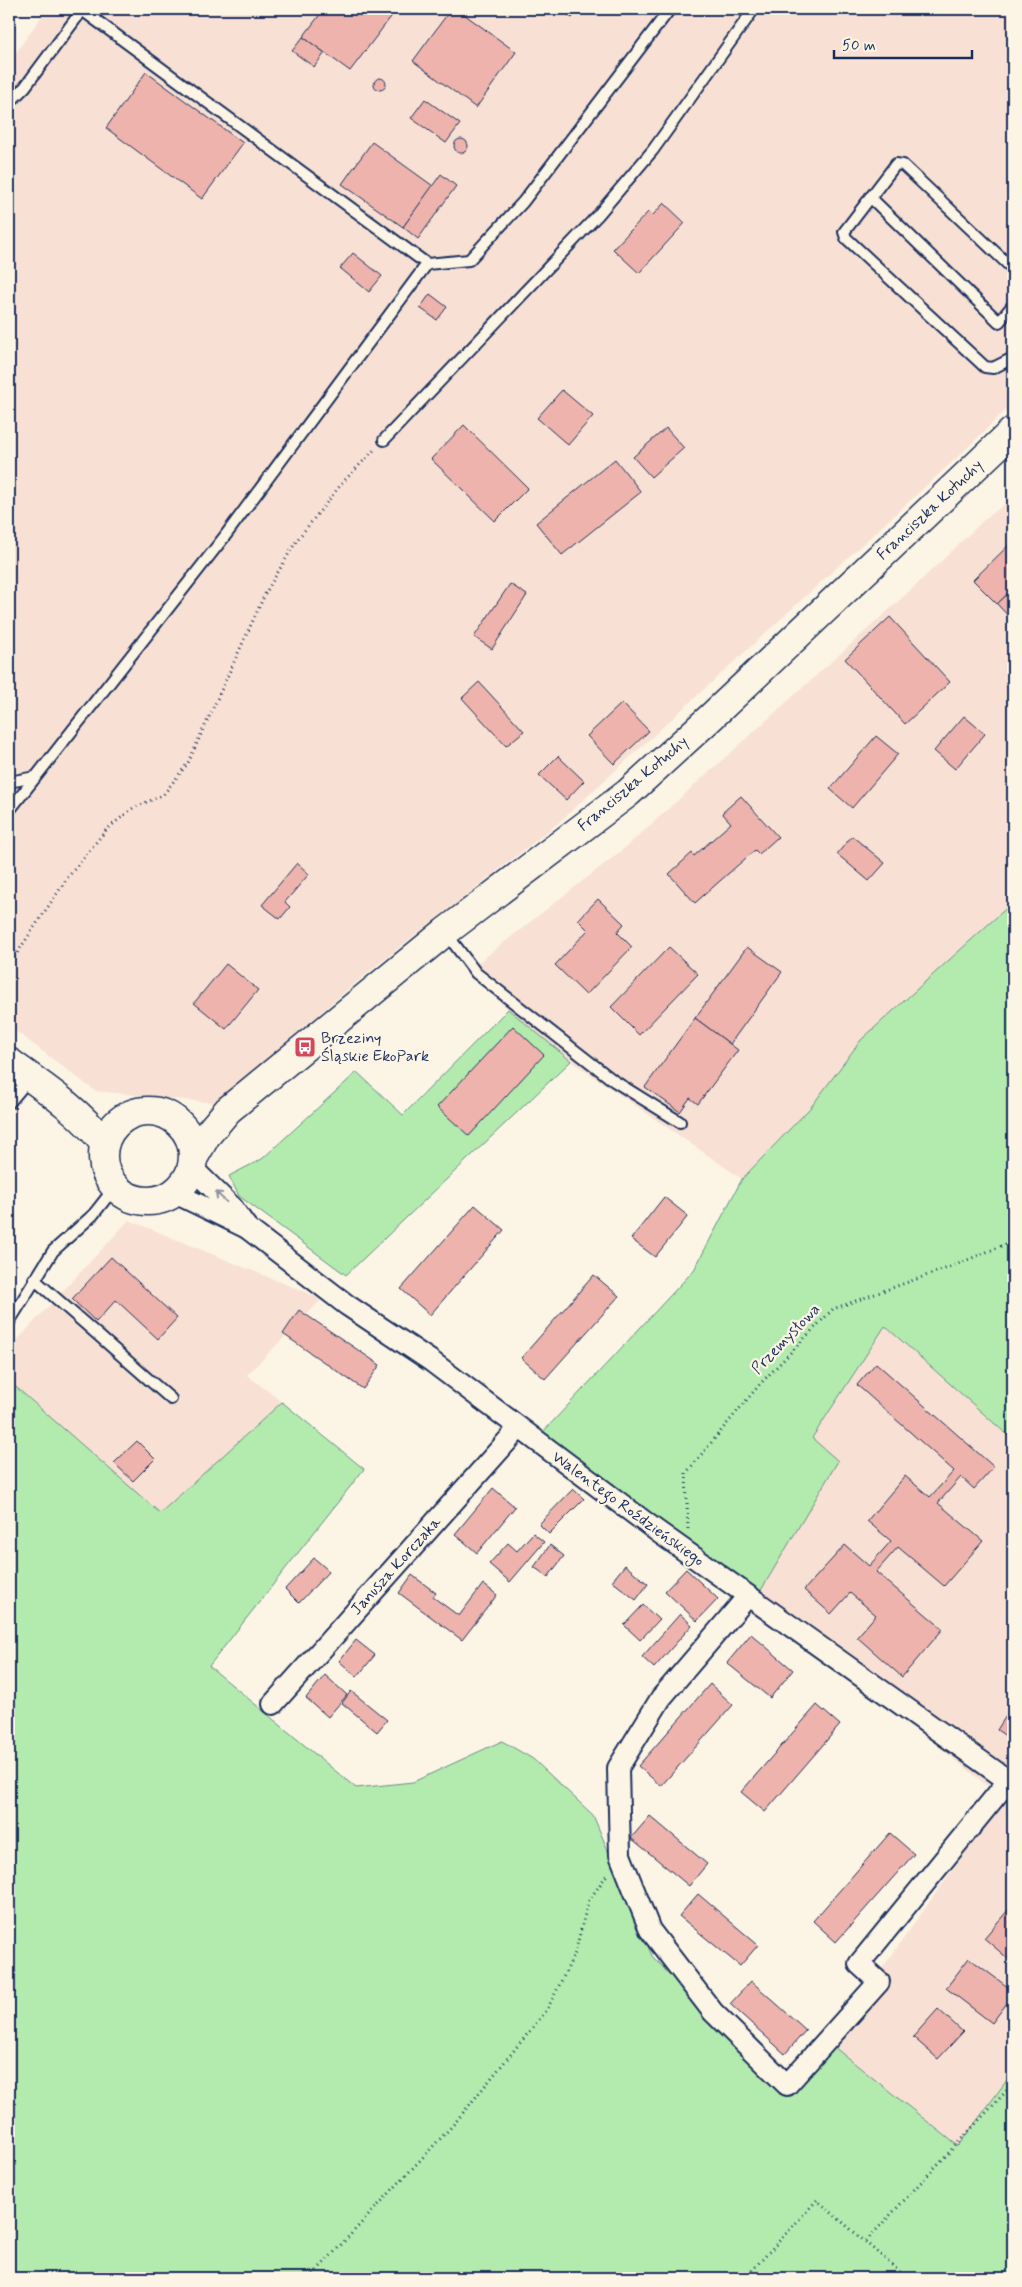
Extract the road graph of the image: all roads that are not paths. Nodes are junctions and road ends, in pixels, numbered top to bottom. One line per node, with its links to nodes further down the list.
1 (83, 9): 4 (lane); 6 (lane)
2 (670, 9): 6 (lane)
3 (754, 9): 11 (lane)
4 (9, 103)
5 (870, 197): 7 (lane); 8 (lane); 9 (lane)
6 (427, 264): 12 (lane)
7 (1013, 269)
8 (1013, 305)
9 (1013, 358)
10 (1013, 431): 15 (street, Franciszka Kotuchy)
11 (384, 440)
12 (34, 777): 13 (lane); 14 (lane)
13 (9, 782)
14 (9, 811)
15 (445, 932): 20 (street, Franciszka Kotuchy); 23 (lane)
16 (9, 1062): 17 (street)
17 (30, 1077): 18 (street); 19 (lane)
18 (56, 1096): 21 (street); 24 (street)
19 (9, 1103)
20 (228, 1110): 22 (street, Franciszka Kotuchy); 25 (street, Franciszka Kotuchy)
21 (126, 1116): 22 (street); 24 (street)
22 (178, 1121): 25 (street)
23 (680, 1122)
24 (104, 1143): 26 (street)
25 (193, 1163): 27 (street); 28 (street, Walentego Roździeńskiego, one-way to 25)
26 (116, 1187): 27 (street); 29 (lane)
27 (175, 1193): 28 (street, Walentego Roździeńskiego)
28 (247, 1228): 32 (street, Walentego Roździeńskiego)
29 (34, 1279): 30 (lane); 31 (lane)
30 (9, 1322)
31 (170, 1399)
32 (519, 1428): 33 (street, Walentego Roździeńskiego); 34 (street, Janusza Korczaka)
33 (748, 1596): 35 (street, Walentego Roździeńskiego); 35 (street)
34 (272, 1704)
35 (1011, 1782)

